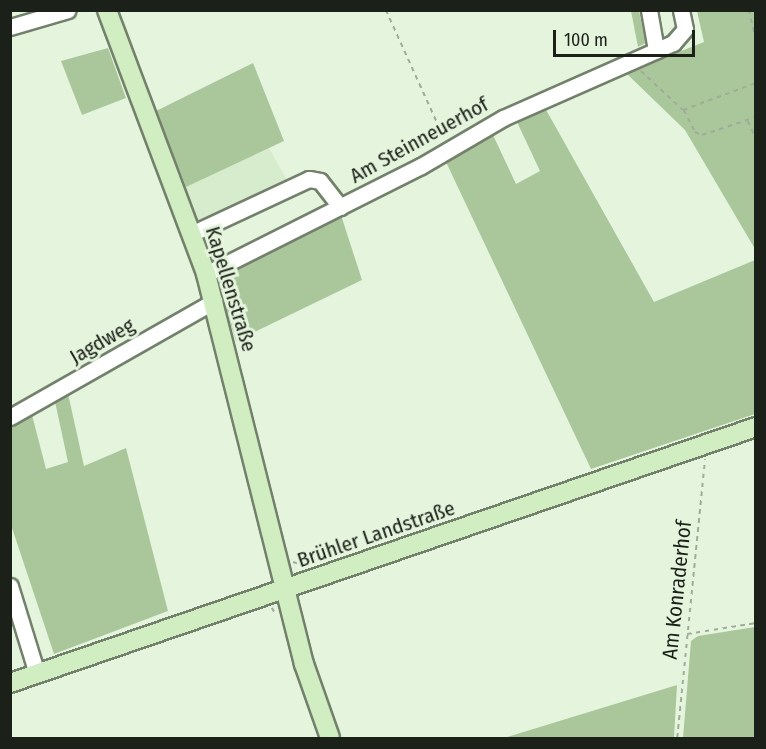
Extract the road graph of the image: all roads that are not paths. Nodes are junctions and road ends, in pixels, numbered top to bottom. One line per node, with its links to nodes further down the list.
1 (68, 10): 5 (street)
2 (107, 10): 8 (main road, Kapellenstraße)
3 (649, 10): 6 (street)
4 (681, 10): 6 (street, Am Steinneuerhof)
5 (10, 27)
6 (656, 50): 7 (street, Am Steinneuerhof)
7 (340, 207): 8 (street); 9 (street, Am Steinneuerhof)
8 (191, 234): 9 (main road, Kapellenstraße)
9 (206, 274): 10 (main road, Kapellenstraße)
10 (214, 301): 11 (street, Jagdweg); 14 (main road, Kapellenstraße)
11 (10, 417)
12 (756, 428): 14 (main road, Brühler Landstraße)
13 (10, 586): 15 (street)
14 (287, 588): 15 (main road, Brühler Landstraße); 17 (main road, Kapellenstraße)
15 (37, 674): 16 (main road, Brühler Landstraße)
16 (10, 683)
17 (330, 738)

